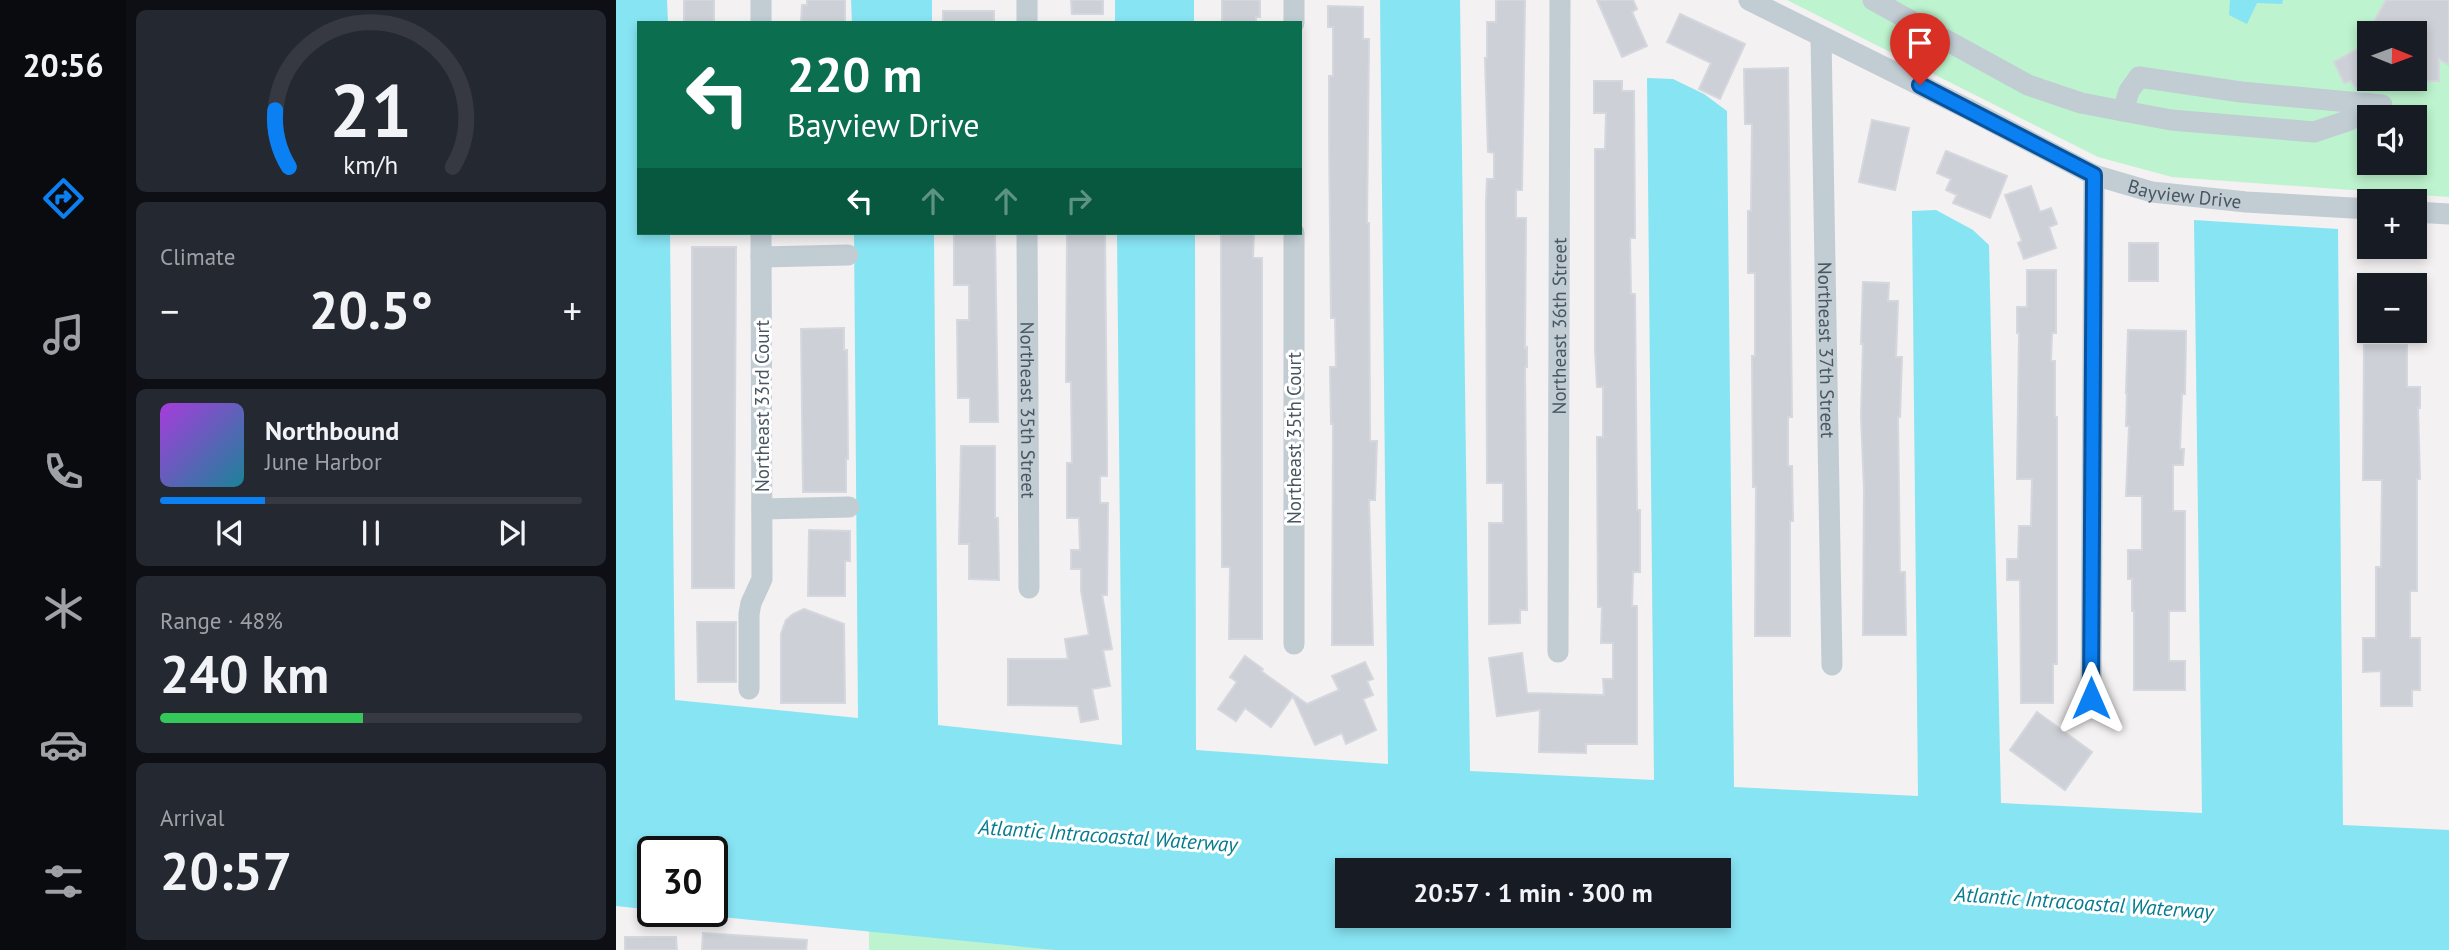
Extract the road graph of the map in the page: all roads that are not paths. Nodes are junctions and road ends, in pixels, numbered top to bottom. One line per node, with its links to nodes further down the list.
1 (761, 0): 7 (street)
2 (1027, 0): 8 (street)
3 (1294, 0): 9 (street)
4 (1560, 0): 25 (street, Northeast 36th Street)
5 (1749, 0): 10 (street, Bayview Drive)
6 (1873, 0): 11 (street)
7 (761, 21)
8 (1027, 21)
9 (1294, 21)
10 (1821, 37): 12 (street, Bayview Drive); 26 (street, Northeast 37th Street)
11 (2123, 111): 11 (street)
12 (2094, 175): 13 (street, Bayview Drive); 28 (street)
13 (2357, 208)
14 (2427, 213): 15 (street)
15 (2449, 214)
16 (761, 235): 20 (street, Northeast 33rd Court)
17 (1027, 235): 23 (street, Northeast 35th Street)
18 (1294, 235): 24 (street, Northeast 35th Court)
19 (848, 255): 20 (street)
20 (761, 257): 22 (street, Northeast 33rd Court)
21 (849, 507): 22 (street)
22 (762, 509): 27 (street, Northeast 33rd Court)
23 (1029, 588)
24 (1294, 644)
25 (1558, 652)
26 (1832, 665)
27 (749, 689)
28 (2091, 698)

